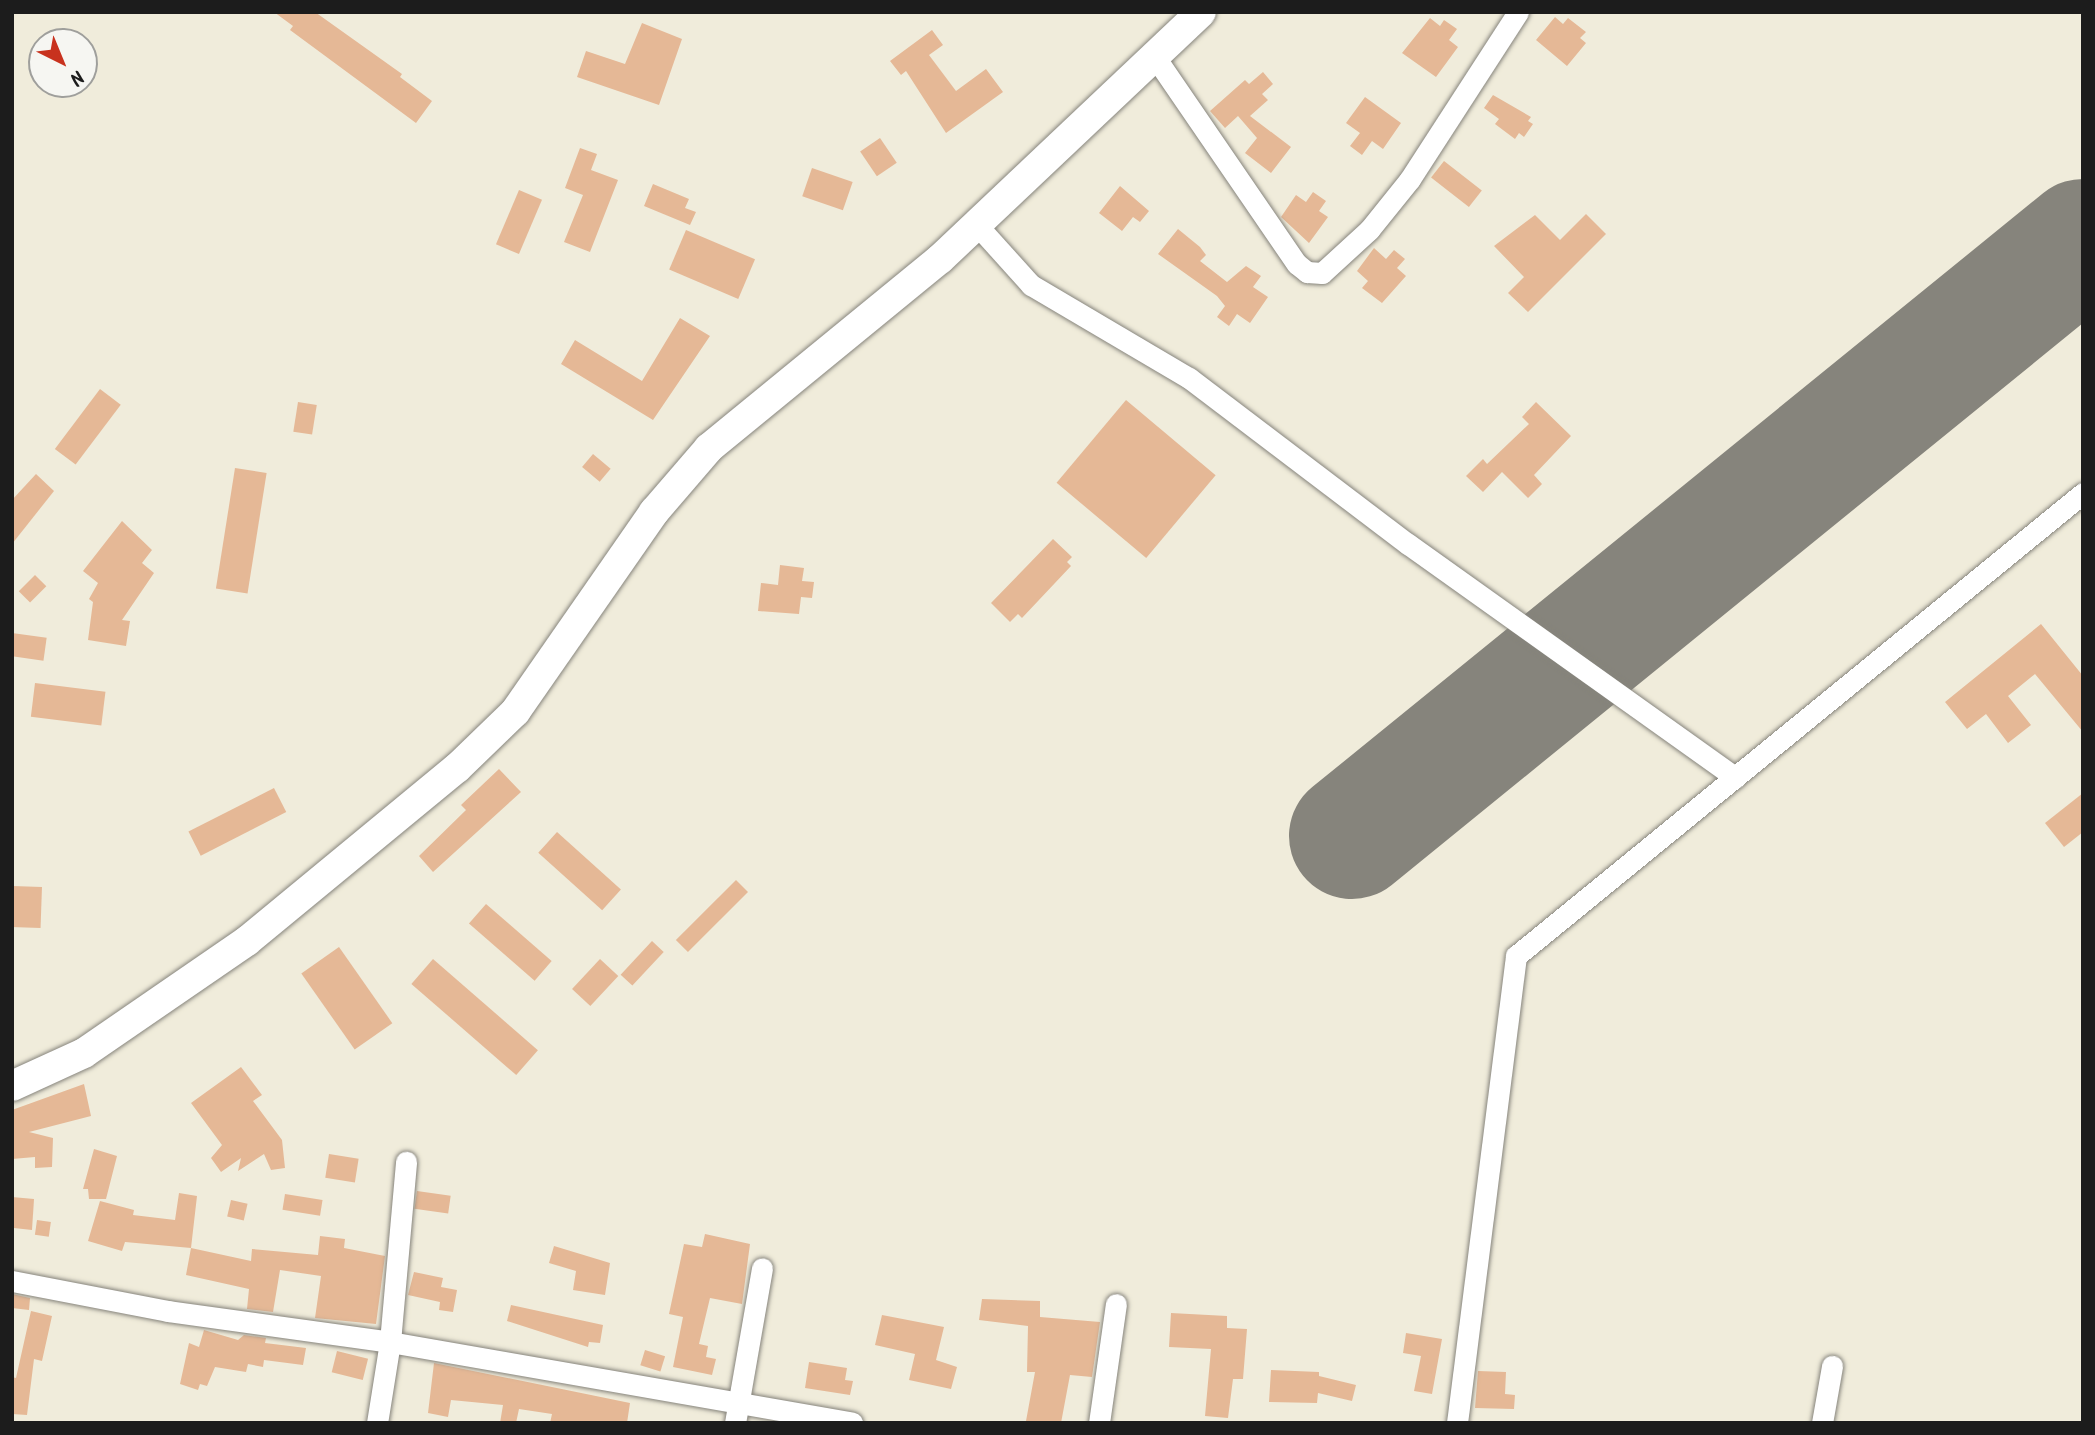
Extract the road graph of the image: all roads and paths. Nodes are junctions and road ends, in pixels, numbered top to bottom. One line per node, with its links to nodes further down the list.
1 (1202, 12): 3 (street)
2 (1518, 12): 3 (street)
3 (1155, 57): 4 (street)
4 (976, 225): 6 (street); 7 (street)
5 (2083, 493): 6 (street)
6 (1735, 777): 18 (street)
7 (12, 1086)
8 (406, 1162): 12 (street)
9 (762, 1268): 14 (street)
10 (12, 1281): 12 (street)
11 (1116, 1304): 17 (street)
12 (390, 1342): 14 (street); 15 (street)
13 (1832, 1366): 19 (street)
14 (736, 1412): 16 (street)
15 (377, 1423)
16 (852, 1423)
17 (1099, 1423)
18 (1457, 1423)
19 (1822, 1423)

